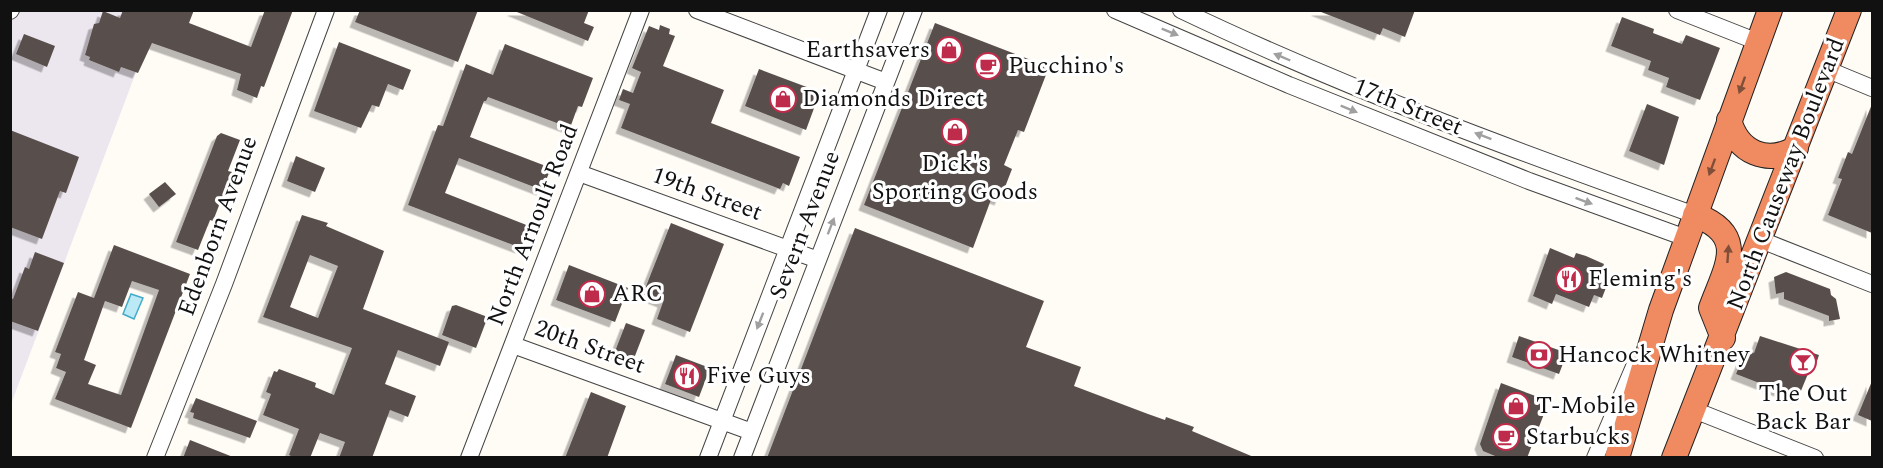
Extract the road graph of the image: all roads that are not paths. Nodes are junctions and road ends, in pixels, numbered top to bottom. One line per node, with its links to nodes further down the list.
1 (326, 10): 32 (street, Edenborn Avenue)
2 (641, 10): 18 (street, North Arnoult Road)
3 (697, 10): 13 (street)
4 (879, 10): 13 (street, Severn Avenue)
5 (914, 10): 14 (street, Severn Avenue)
6 (1115, 10): 20 (street, 17th Street, one-way to 20)
7 (1181, 10): 19 (street, 17th Street, one-way to 7)
8 (1677, 10): 11 (street)
9 (1770, 10): 11 (highway)
10 (1849, 10): 12 (highway, North Causeway Boulevard)
11 (1758, 42): 16 (highway, one-way to 16)
12 (1826, 69): 15 (street); 17 (highway, North Causeway Boulevard)
13 (856, 70): 14 (street); 22 (street, Severn Avenue)
14 (886, 82): 23 (street, Severn Avenue, one-way to 14)
15 (1872, 87)
16 (1730, 120): 17 (highway); 19 (highway, one-way to 19)
17 (1796, 148): 21 (highway, North Causeway Boulevard)
18 (579, 172): 22 (street, 19th Street); 27 (street, North Arnoult Road)
19 (1695, 215): 20 (highway); 26 (highway, one-way to 19)
20 (1686, 238): 25 (highway)
21 (1761, 240): 24 (street); 26 (highway, North Causeway Boulevard)
22 (788, 249): 23 (street, 19th Street); 29 (street, Severn Avenue, one-way to 29)
23 (818, 260): 30 (street, Severn Avenue)
24 (1872, 284)
25 (1661, 310): 36 (street); 37 (highway)
26 (1723, 338): 28 (highway, North Causeway Boulevard)
27 (513, 345): 29 (street, 20th Street); 33 (street, North Arnoult Road)
28 (1694, 410): 31 (highway, North Causeway Boulevard); 38 (street)
29 (722, 421): 30 (street, 20th Street); 34 (street, Severn Avenue)
30 (752, 432): 35 (street, Severn Avenue)
31 (1679, 451)
32 (155, 458)
33 (469, 458)
34 (708, 458)
35 (742, 458)
36 (1595, 458)
37 (1617, 458)
38 (1815, 458)

